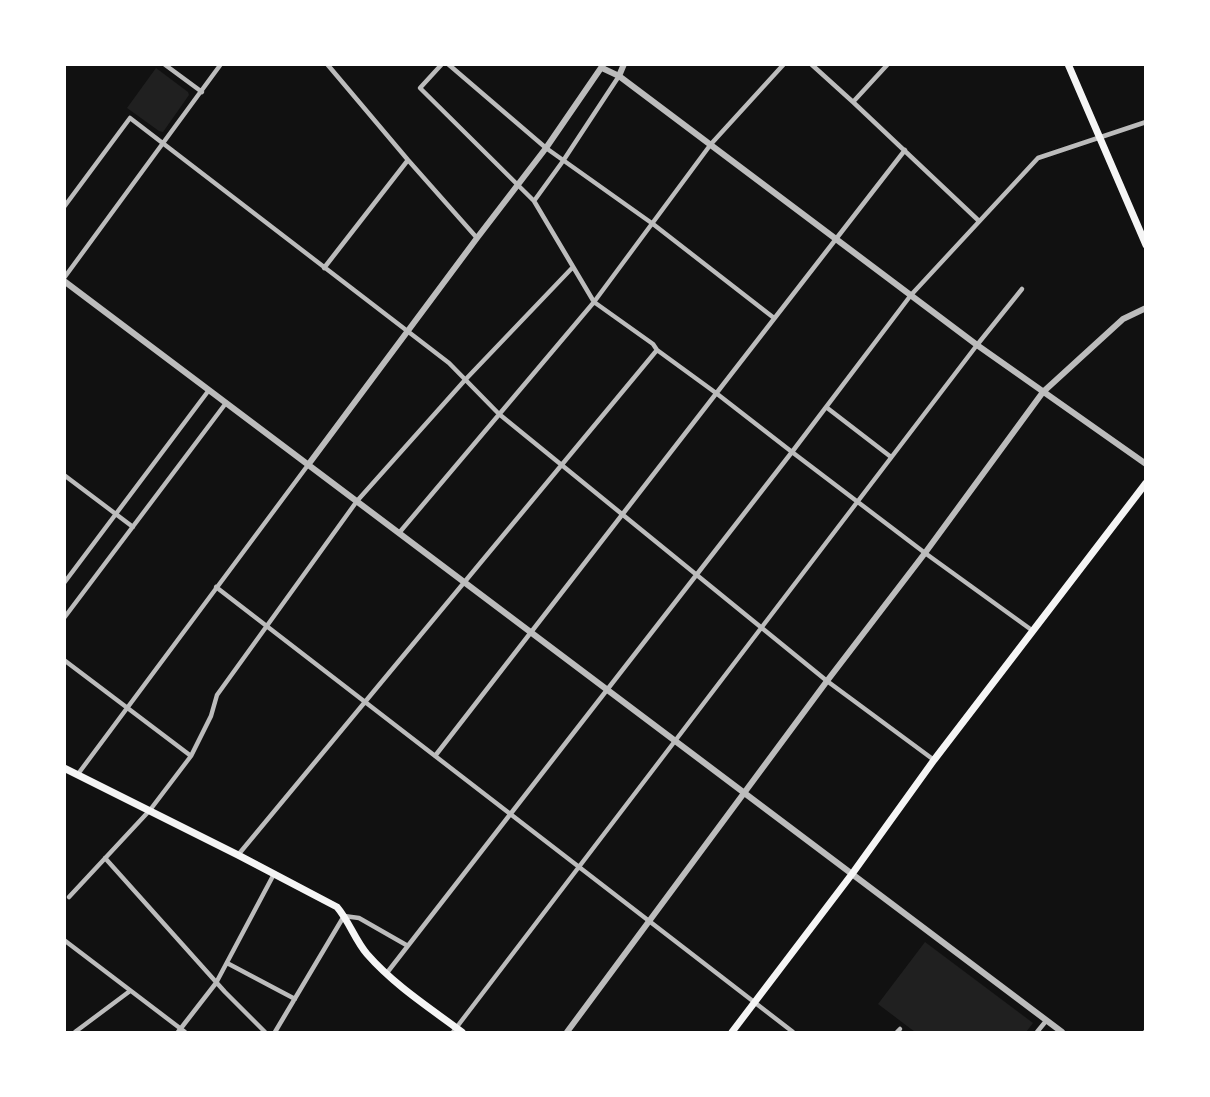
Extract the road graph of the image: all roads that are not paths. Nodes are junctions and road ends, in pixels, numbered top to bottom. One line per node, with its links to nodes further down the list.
1 (164, 64): 13 (street)
2 (221, 64): 13 (street)
3 (327, 64): 21 (street)
4 (442, 64): 23 (street)
5 (448, 64): 19 (street)
6 (624, 64): 12 (street)
7 (784, 64): 18 (street)
8 (811, 64): 14 (street)
9 (888, 64): 14 (street)
10 (1068, 64): 16 (main road)
11 (603, 66): 12 (street); 19 (street)
12 (619, 76): 18 (street); 22 (street)
13 (202, 92): 17 (street)
14 (854, 102): 20 (street)
15 (1146, 122): 16 (street)
16 (1099, 138): 26 (street); 30 (main road)
17 (163, 144): 25 (street); 32 (street); 33 (street)
18 (711, 144): 27 (street); 29 (street)
19 (546, 148): 22 (street); 23 (street)
20 (904, 150): 26 (street); 29 (street)
21 (408, 160): 28 (street); 32 (street)
22 (563, 161): 24 (street); 27 (street)
23 (518, 185): 24 (street); 28 (street)
24 (534, 201): 31 (street)
25 (64, 207)
26 (979, 221): 35 (street)
27 (653, 224): 36 (street); 38 (street)
28 (477, 238): 39 (street)
29 (836, 239): 35 (street); 38 (street)
30 (1146, 244)
31 (573, 267): 36 (street); 42 (street)
32 (324, 268): 39 (street)
33 (64, 279): 43 (street)
34 (1022, 289): 40 (street)
35 (911, 295): 40 (street); 47 (street)
36 (594, 302): 41 (street); 48 (street)
37 (1146, 308): 44 (street)
38 (774, 318): 45 (street)
39 (407, 332): 42 (street); 53 (street)
40 (977, 345): 44 (street); 50 (street)
41 (657, 350): 45 (street); 51 (street)
42 (465, 380): 48 (street); 56 (street)
43 (209, 390): 46 (street); 58 (street)
44 (1043, 392): 52 (street); 62 (street)
45 (716, 393): 49 (street); 59 (street)
46 (226, 403): 53 (street); 60 (street)
47 (826, 407): 49 (street); 50 (street)
48 (499, 414): 51 (street); 61 (street)
49 (792, 452): 57 (street); 63 (street)
50 (891, 457): 57 (street)
51 (562, 464): 59 (street); 64 (street)
52 (1146, 464)
53 (308, 465): 56 (street); 66 (street)
54 (64, 475): 58 (street)
55 (1146, 483): 70 (main road)
56 (357, 501): 61 (street); 68 (street)
57 (858, 502): 62 (street); 69 (street)
58 (116, 514): 60 (street); 65 (street)
59 (622, 514): 63 (street); 71 (street)
60 (133, 527): 67 (street)
61 (399, 533): 64 (street)
62 (925, 553): 70 (street); 73 (street)
63 (696, 574): 69 (street); 74 (street)
64 (464, 582): 71 (street); 75 (street)
65 (64, 584)
66 (216, 588): 68 (street); 76 (street)
67 (64, 618)
68 (266, 626): 75 (street); 78 (street)
69 (762, 627): 73 (street); 77 (street)
70 (1033, 631): 80 (main road)
71 (531, 632): 74 (street); 79 (street)
72 (64, 660): 76 (street)
73 (827, 681): 80 (street); 83 (street)
74 (607, 690): 77 (street); 85 (street)
75 (365, 702): 79 (street); 86 (street)
76 (128, 708): 78 (street); 82 (street)
77 (675, 741): 83 (street); 88 (street)
78 (191, 756): 84 (street)
79 (435, 756): 85 (street)
80 (934, 760): 90 (main road)
81 (64, 768): 82 (main road)
82 (78, 774): 84 (main road)
83 (744, 793): 90 (street); 93 (street)
84 (150, 810): 86 (main road); 87 (street)
85 (510, 814): 88 (street); 95 (street)
86 (238, 855): 89 (main road)
87 (105, 858): 91 (street); 98 (street)
88 (579, 868): 93 (street); 104 (street)
89 (274, 874): 92 (main road); 96 (street)
90 (852, 874): 101 (main road); 102 (street)
91 (69, 897)
92 (344, 916): 95 (street); 97 (main road); 100 (street)
93 (649, 922): 101 (street); 108 (street)
94 (64, 940): 99 (street)
95 (408, 946): 97 (street)
96 (227, 963): 98 (street); 100 (street)
97 (386, 974): 104 (main road)
98 (216, 983): 103 (street); 106 (street)
99 (130, 991): 103 (street); 105 (street)
100 (295, 999): 107 (street)
101 (754, 1003): 109 (main road); 110 (street)
102 (1046, 1021): 111 (street); 112 (street)
103 (182, 1031)
104 (457, 1031)
105 (75, 1032)
106 (265, 1032)
107 (275, 1032)
108 (567, 1032)
109 (732, 1032)
110 (793, 1032)
111 (1037, 1032)
112 (1062, 1032)

